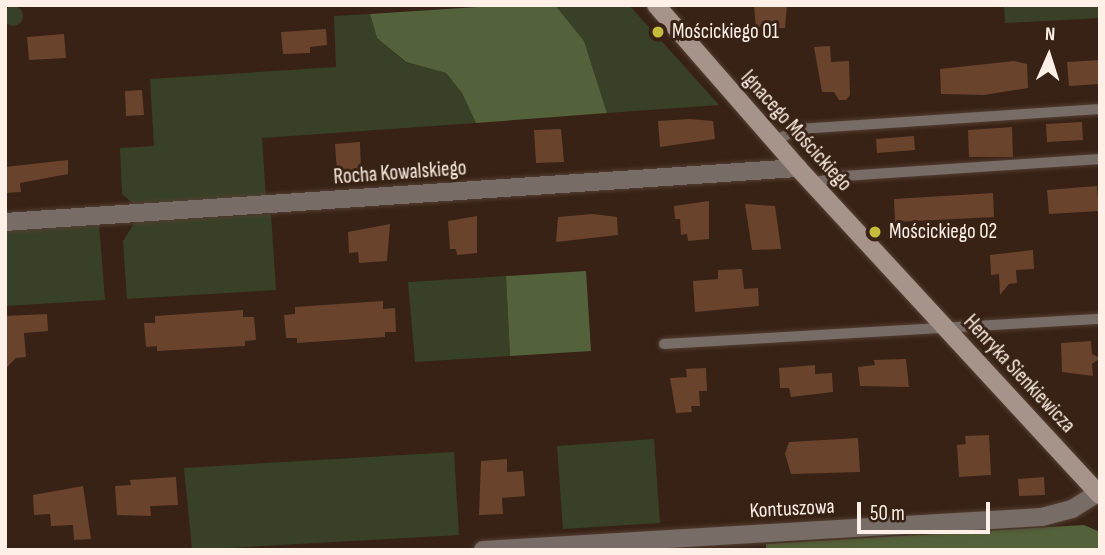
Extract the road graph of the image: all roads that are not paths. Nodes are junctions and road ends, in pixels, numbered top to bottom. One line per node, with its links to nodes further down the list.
1 (656, 5): 3 (street, Ignacego Mościckiego)
2 (1100, 109): 3 (lane)
3 (774, 141): 5 (street, Ignacego Mościckiego)
4 (1100, 159): 6 (lane)
5 (798, 168): 6 (street, Ignacego Mościckiego); 7 (street, Rocha Kowalskiego)
6 (812, 183): 8 (street, Ignacego Mościckiego)
7 (5, 222)
8 (904, 285): 10 (street, Henryka Sienkiewicza)
9 (1100, 319): 10 (lane)
10 (944, 326): 11 (lane); 12 (street, Henryka Sienkiewicza)
11 (664, 344)
12 (1099, 494): 13 (street, Kontuszowa)
13 (483, 550)

